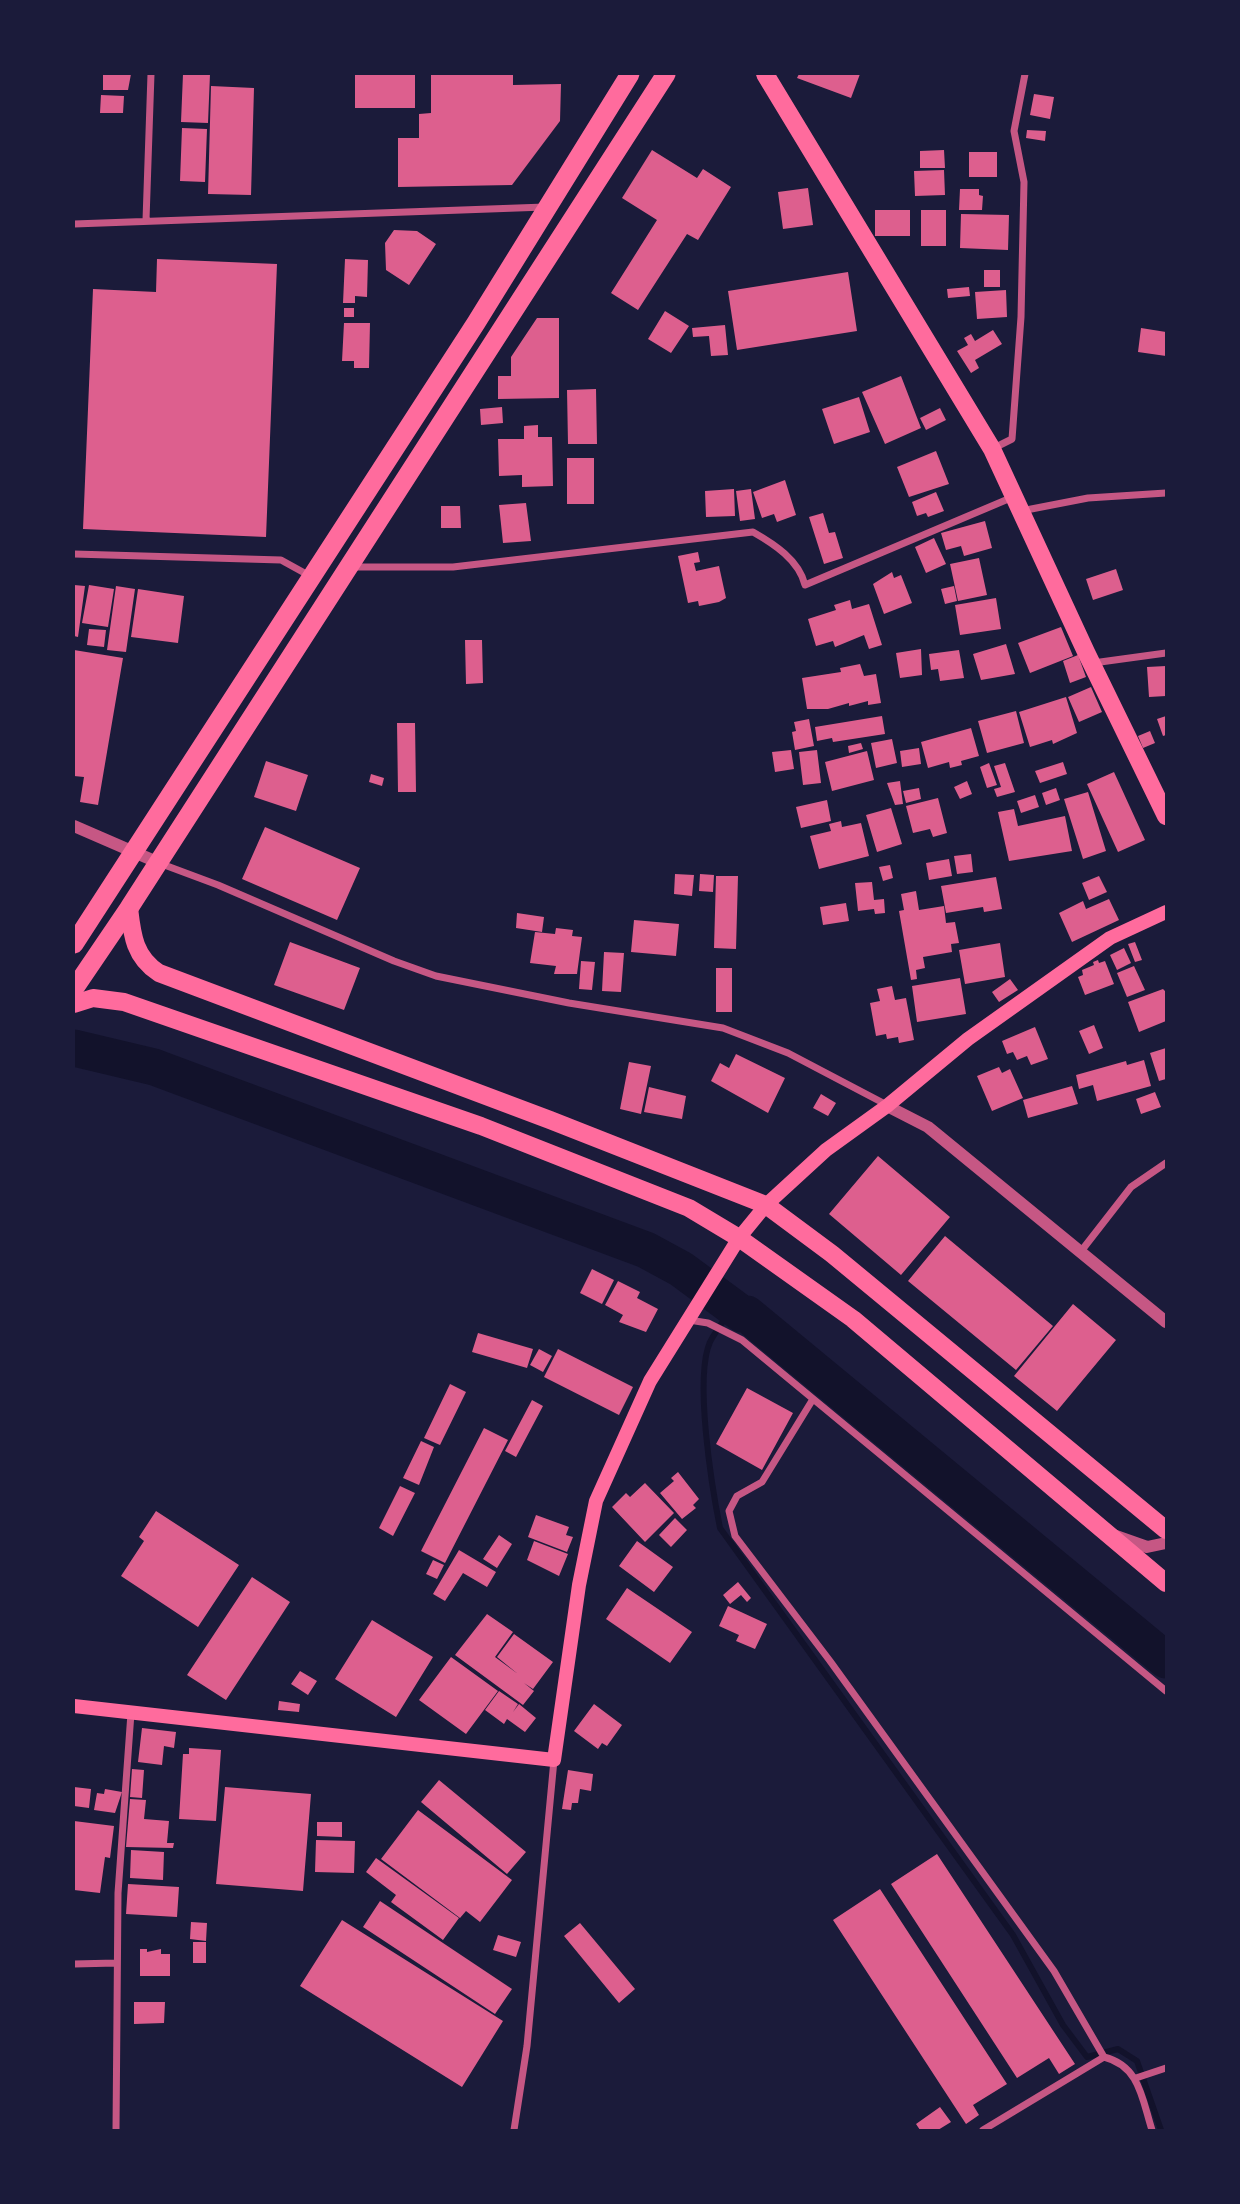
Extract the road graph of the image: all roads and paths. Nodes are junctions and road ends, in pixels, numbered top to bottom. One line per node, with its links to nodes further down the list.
1 (151, 74): 7 (street)
2 (630, 74): 6 (highway)
3 (666, 74): 13 (highway)
4 (765, 74): 9 (main road)
5 (1025, 74): 9 (street)
6 (549, 206): 7 (street); 14 (highway)
7 (146, 220): 8 (street)
8 (74, 224)
9 (992, 449): 11 (main road)
10 (1167, 493): 11 (street)
11 (1017, 504): 13 (street); 16 (main road)
12 (74, 554): 14 (street)
13 (348, 567): 20 (highway)
14 (313, 578): 19 (highway)
15 (1167, 653): 16 (street)
16 (1092, 663): 17 (main road)
17 (1167, 816)
18 (74, 826): 19 (street)
19 (134, 852): 20 (street); 23 (highway)
20 (157, 862): 21 (highway); 26 (street)
21 (129, 908): 24 (highway); 28 (main road)
22 (1167, 912): 26 (main road)
23 (74, 944)
24 (74, 989)
25 (74, 1004): 29 (main road)
26 (887, 1106): 28 (main road); 30 (street)
27 (1167, 1163): 30 (street)
28 (766, 1205): 29 (main road); 34 (main road)
29 (739, 1238): 31 (main road); 35 (main road)
30 (1082, 1250): 32 (street)
31 (686, 1320): 33 (street); 41 (main road)
32 (1167, 1322)
33 (813, 1399): 38 (street); 44 (street)
34 (1167, 1530)
35 (1107, 1532): 36 (street); 37 (main road)
36 (1167, 1543)
37 (1167, 1583)
38 (1167, 1691)
39 (74, 1706): 40 (main road)
40 (131, 1712): 41 (main road); 42 (street)
41 (554, 1760): 48 (street)
42 (116, 1963): 43 (street); 47 (street)
43 (74, 1964)
44 (1104, 2057): 46 (street); 49 (street)
45 (1167, 2068): 46 (street)
46 (1136, 2078): 50 (street)
47 (116, 2130)
48 (514, 2130)
49 (983, 2130)
50 (1152, 2130)

